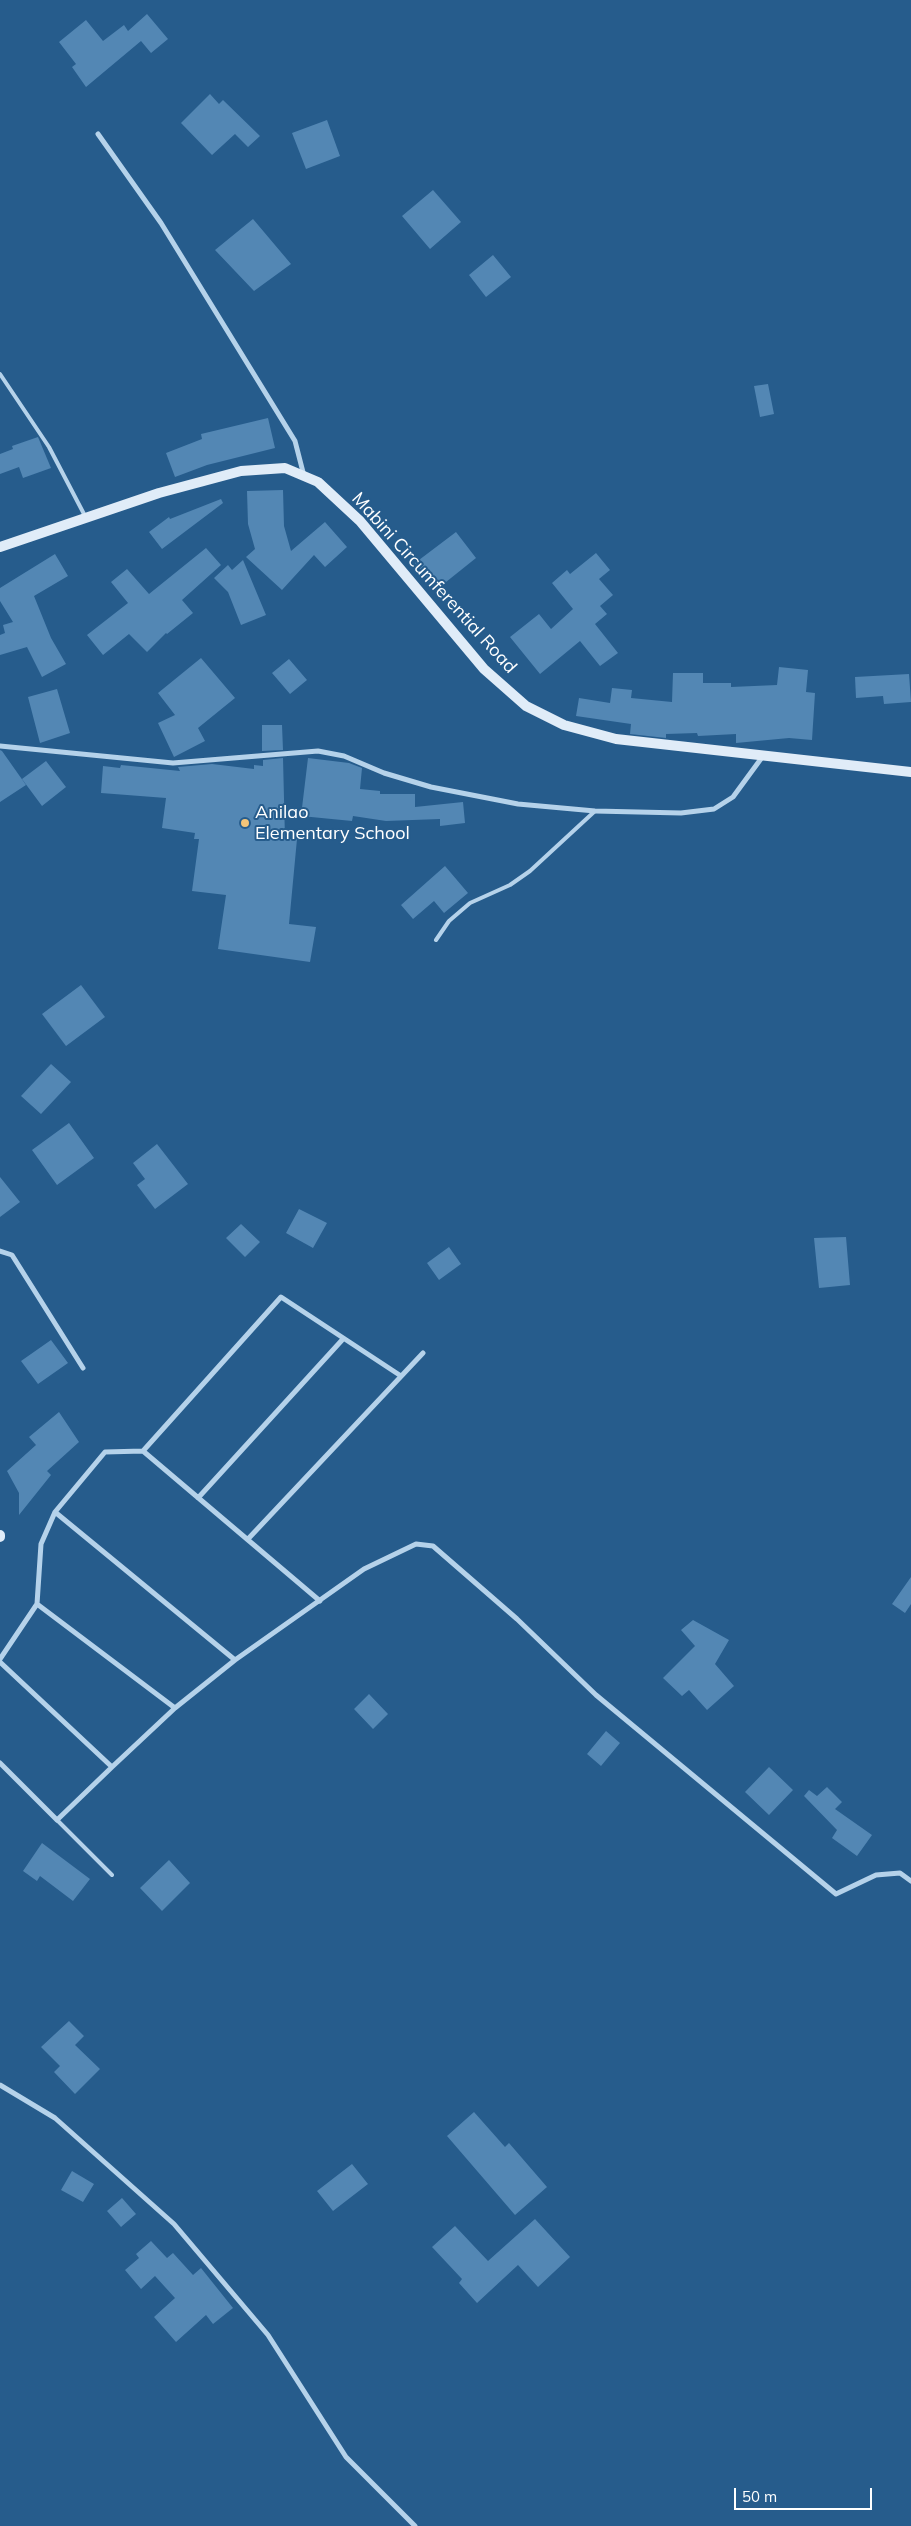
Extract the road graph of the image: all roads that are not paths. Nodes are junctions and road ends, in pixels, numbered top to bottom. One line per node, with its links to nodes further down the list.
1 (98, 134): 3 (street)
2 (0, 374): 4 (lane)
3 (304, 476): 4 (main road, Mabini Circumferential Road); 7 (main road, Mabini Circumferential Road)
4 (86, 518): 5 (main road, Mabini Circumferential Road)
5 (0, 548)
6 (0, 746): 9 (street)
7 (764, 755): 8 (main road, Mabini Circumferential Road); 9 (street)
8 (911, 772)
9 (595, 811): 10 (lane)
10 (436, 940)
11 (0, 1251): 14 (street)
12 (343, 1339): 15 (street); 16 (street); 17 (street)
13 (423, 1353): 15 (street)
14 (84, 1368)
15 (401, 1376): 19 (street)
16 (143, 1451): 17 (street); 18 (street)
17 (198, 1498): 19 (street)
18 (55, 1512): 21 (street); 22 (street)
19 (248, 1539): 20 (street)
20 (320, 1601): 22 (street); 29 (street)
21 (37, 1604): 23 (street); 24 (street)
22 (235, 1660): 24 (street)
23 (0, 1661): 26 (street)
24 (175, 1708): 26 (street)
25 (0, 1763): 27 (street)
26 (112, 1767): 27 (street)
27 (57, 1820): 28 (lane)
28 (112, 1875)
29 (911, 1881)
30 (0, 2085): 31 (street)
31 (415, 2526)

